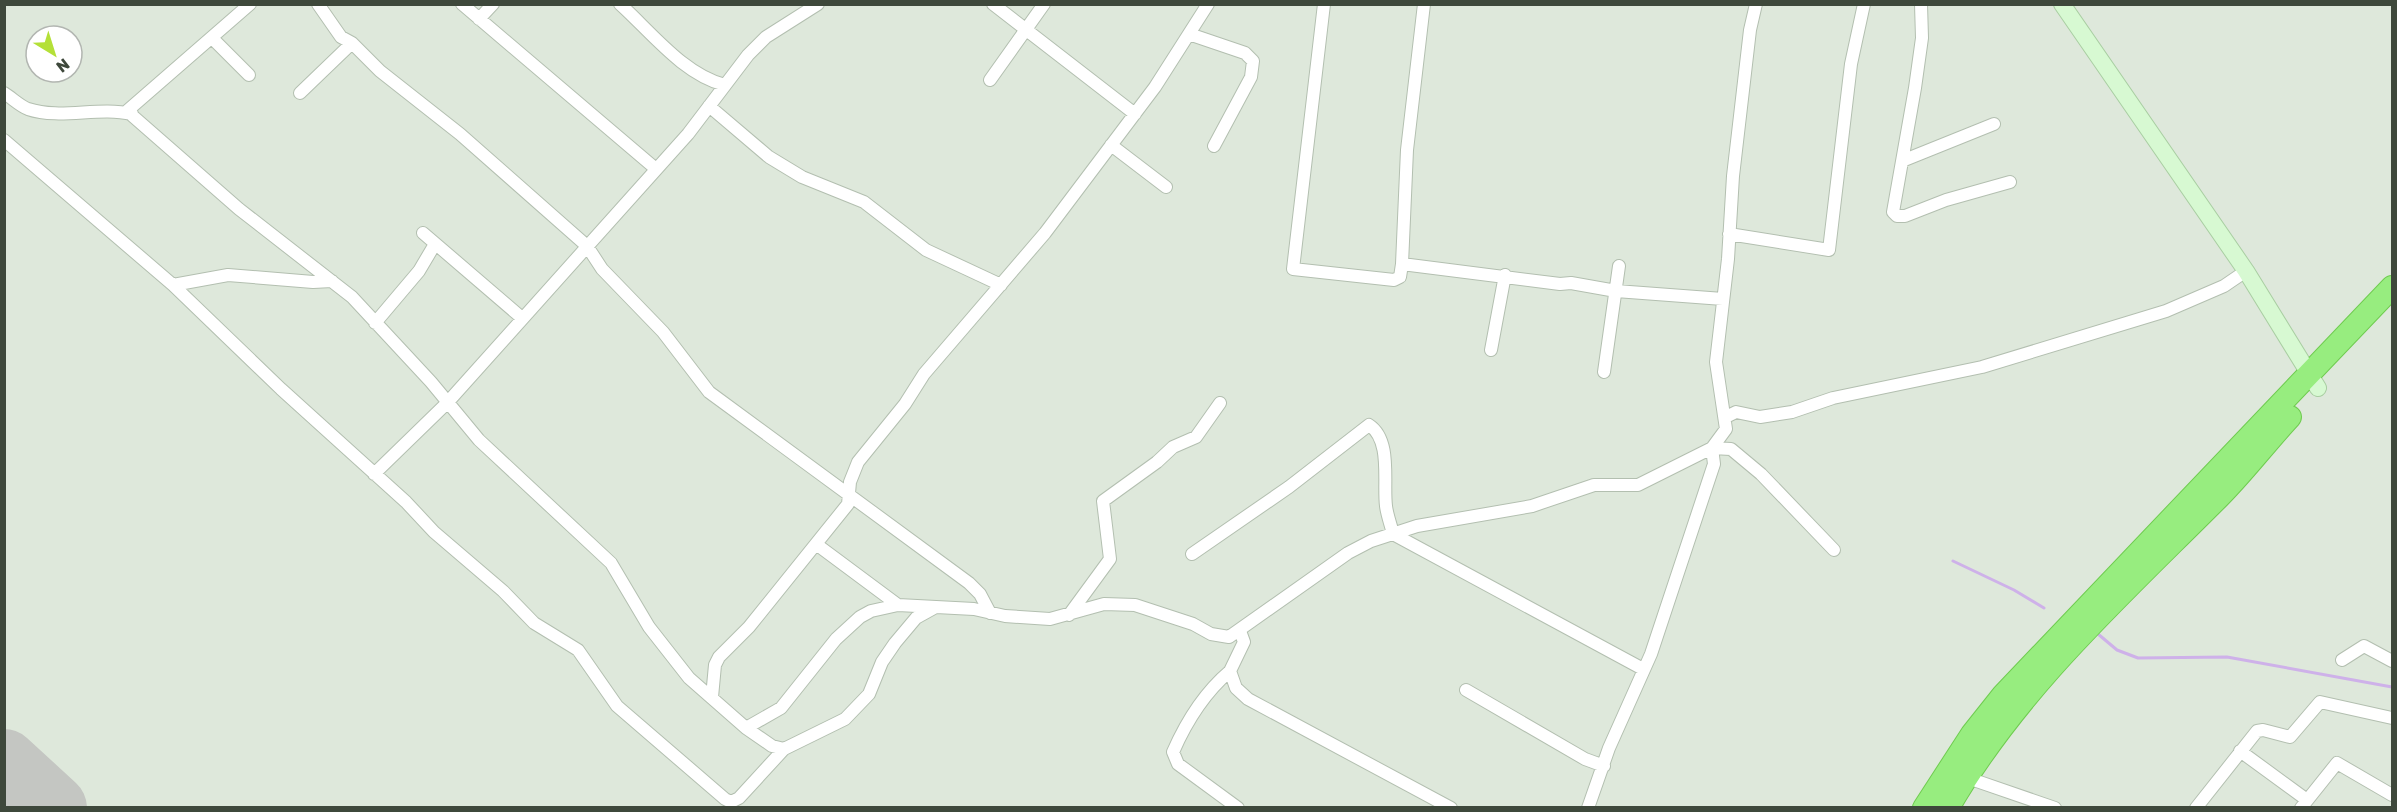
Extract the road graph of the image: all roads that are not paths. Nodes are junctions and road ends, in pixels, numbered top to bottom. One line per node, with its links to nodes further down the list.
1 (250, 4): 19 (street)
2 (318, 4): 20 (street)
3 (462, 4): 16 (street)
4 (493, 4): 16 (street)
5 (620, 4): 23 (street)
6 (818, 4): 23 (street)
7 (993, 4): 17 (street)
8 (1044, 4): 17 (street)
9 (1324, 4): 41 (street)
10 (1424, 4): 41 (street)
11 (1756, 4): 38 (street)
12 (1864, 4): 38 (street)
13 (1921, 4): 33 (street)
14 (2062, 4): 43 (main road)
15 (1205, 6): 18 (street)
16 (479, 19): 34 (street)
17 (1026, 29): 22 (street); 27 (street)
18 (1189, 34): 27 (street); 32 (street)
19 (213, 39): 21 (street); 28 (street)
20 (352, 43): 25 (street); 40 (street)
21 (249, 75)
22 (990, 80)
23 (725, 85): 26 (street)
24 (4, 93): 28 (street)
25 (300, 93)
26 (709, 106): 34 (street); 47 (street)
27 (1135, 114): 31 (street)
28 (133, 115): 45 (street)
29 (1994, 124): 33 (street)
30 (4, 140): 46 (street)
31 (1111, 145): 36 (street); 47 (street)
32 (1214, 146)
33 (1902, 161): 35 (street)
34 (656, 169): 40 (street)
35 (2010, 182)
36 (1166, 187)
37 (423, 233): 39 (street)
38 (1729, 234): 50 (street)
39 (435, 244): 52 (street); 53 (street)
40 (587, 246): 52 (street); 62 (street)
41 (1402, 264): 44 (street)
42 (1619, 266): 49 (street)
43 (2246, 271): 56 (main road); 59 (street)
44 (1505, 275): 49 (street); 54 (street)
45 (332, 281): 46 (street); 53 (street)
46 (173, 285): 61 (street)
47 (1001, 285): 62 (street)
48 (2392, 287): 56 (highway)
49 (1616, 291): 50 (street); 55 (street)
50 (1723, 299): 59 (street)
51 (2392, 309): 56 (highway)
52 (522, 318): 57 (street)
53 (375, 323): 57 (street)
54 (1491, 350)
55 (1604, 372)
56 (2314, 381): 83 (highway)
57 (447, 403): 61 (street); 77 (street)
58 (1220, 403): 70 (street)
59 (1726, 417): 60 (street)
60 (1712, 448): 63 (street); 65 (street); 74 (street)
61 (374, 474): 80 (street)
62 (850, 496): 64 (street); 69 (street)
63 (1393, 534): 66 (street); 71 (street); 74 (street)
64 (816, 544): 67 (street); 77 (street)
65 (1834, 550)
66 (1192, 554)
67 (898, 605): 68 (street); 79 (street)
68 (934, 608): 69 (street); 80 (street)
69 (990, 613): 70 (street)
70 (1069, 615): 71 (street)
71 (1240, 631): 75 (street)
72 (2392, 659): 73 (street)
73 (2342, 660)
74 (1643, 669): 82 (street)
75 (1230, 670): 86 (street); 87 (street)
76 (1466, 690): 82 (street)
77 (712, 697): 79 (street)
78 (2392, 718): 81 (street)
79 (746, 728): 80 (street)
80 (784, 749)
81 (2240, 751): 85 (street); 92 (street)
82 (1604, 766): 88 (street)
83 (1956, 774): 89 (highway); 90 (highway); 91 (street)
84 (2392, 795): 85 (street)
85 (2304, 804)
86 (1238, 807)
87 (1451, 807)
88 (1588, 807)
89 (1924, 807)
90 (1948, 807)
91 (2055, 807)
92 (2196, 807)

